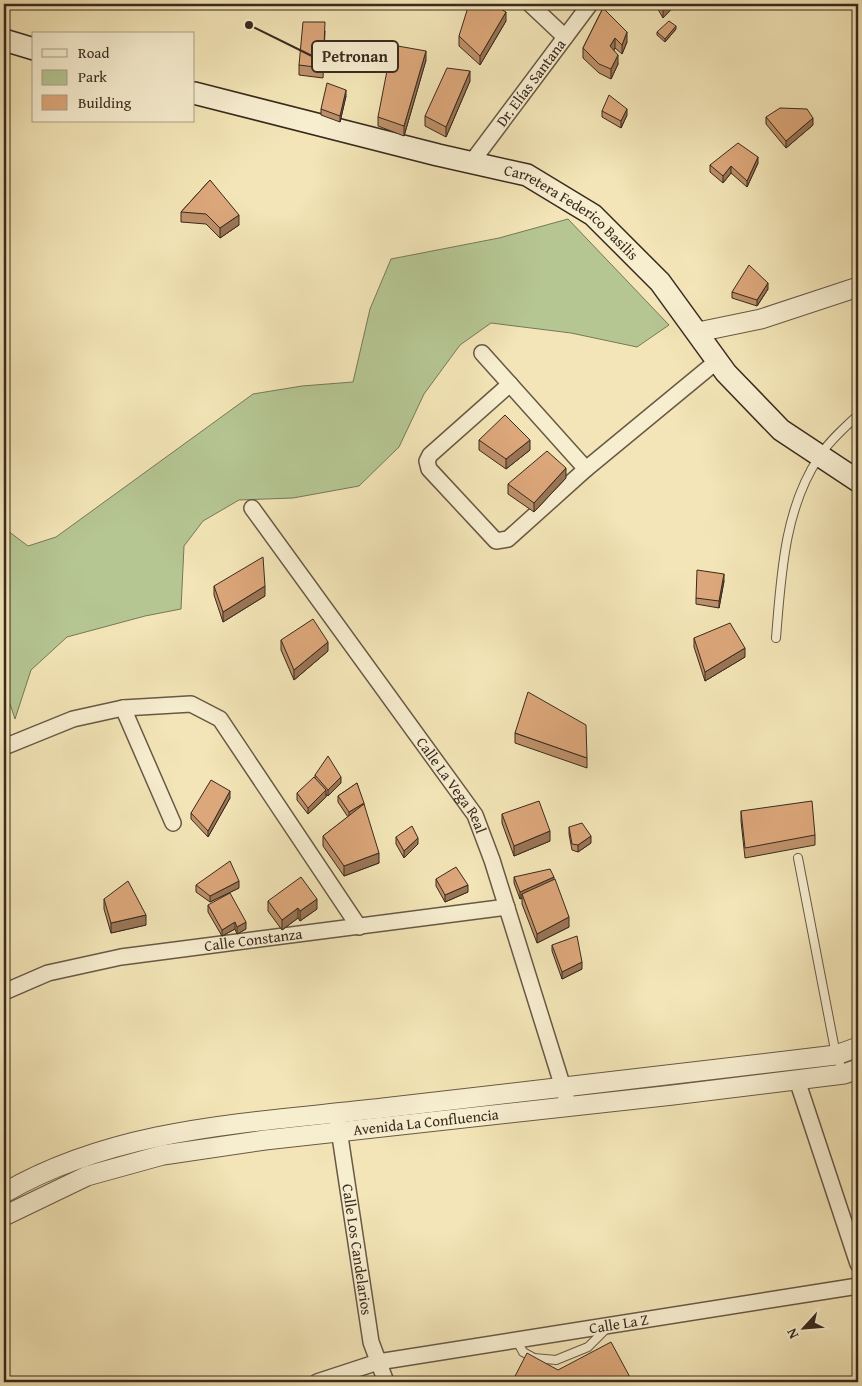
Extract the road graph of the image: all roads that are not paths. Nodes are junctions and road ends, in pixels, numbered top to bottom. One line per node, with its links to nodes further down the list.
1 (530, 4): 3 (street)
2 (590, 4): 3 (street, Dr. Elías Santana)
3 (566, 37): 7 (street, Dr. Elías Santana)
4 (4, 40): 5 (main road)
5 (32, 48)
6 (195, 93): 7 (main road, Carretera Federico Basilis)
7 (471, 163): 9 (main road, Carretera Federico Basilis)
8 (858, 287): 9 (street)
9 (698, 332): 11 (main road, Carretera Federico Basilis)
10 (482, 353): 12 (street)
11 (717, 361): 14 (main road, Carretera Federico Basilis); 15 (street)
12 (510, 384): 15 (street); 15 (street)
13 (858, 415): 14 (lane)
14 (819, 456): 16 (main road, Carretera Federico Basilis); 18 (lane)
15 (586, 469)
16 (858, 481)
17 (252, 508): 23 (street, Calle La Vega Real)
18 (776, 638)
19 (123, 708): 20 (street); 21 (street); 24 (street)
20 (4, 748)
21 (172, 823)
22 (798, 858): 27 (lane)
23 (507, 907): 24 (street, Calle Constanza); 30 (street, Calle La Vega Real)
24 (359, 927): 25 (street, Calle Constanza)
25 (4, 992)
26 (858, 1047): 27 (street, Avenida La Confluencia)
27 (836, 1055): 28 (lane); 30 (street, Avenida La Confluencia)
28 (851, 1071): 29 (street, Avenida La Confluencia)
29 (797, 1080): 31 (street, Avenida La Confluencia); 36 (street)
30 (563, 1087): 31 (street, Calle La Vega Real); 32 (street, Avenida La Confluencia)
31 (570, 1106): 33 (street, Avenida La Confluencia)
32 (337, 1114): 33 (street, Calle Los Candelarios); 34 (street, Avenida La Confluencia)
33 (340, 1133): 35 (street, Avenida La Confluencia); 40 (street, Calle Los Candelarios)
34 (4, 1193)
35 (4, 1216)
36 (858, 1264)
37 (858, 1286): 38 (street, Calle La Z)
38 (608, 1326): 39 (street, Calle La Z); 39 (lane)
39 (517, 1341): 40 (street, Calle La Z)
40 (378, 1362): 41 (street, Calle La Z); 42 (street, Calle Los Candelarios)
41 (317, 1382)
42 (386, 1382)

